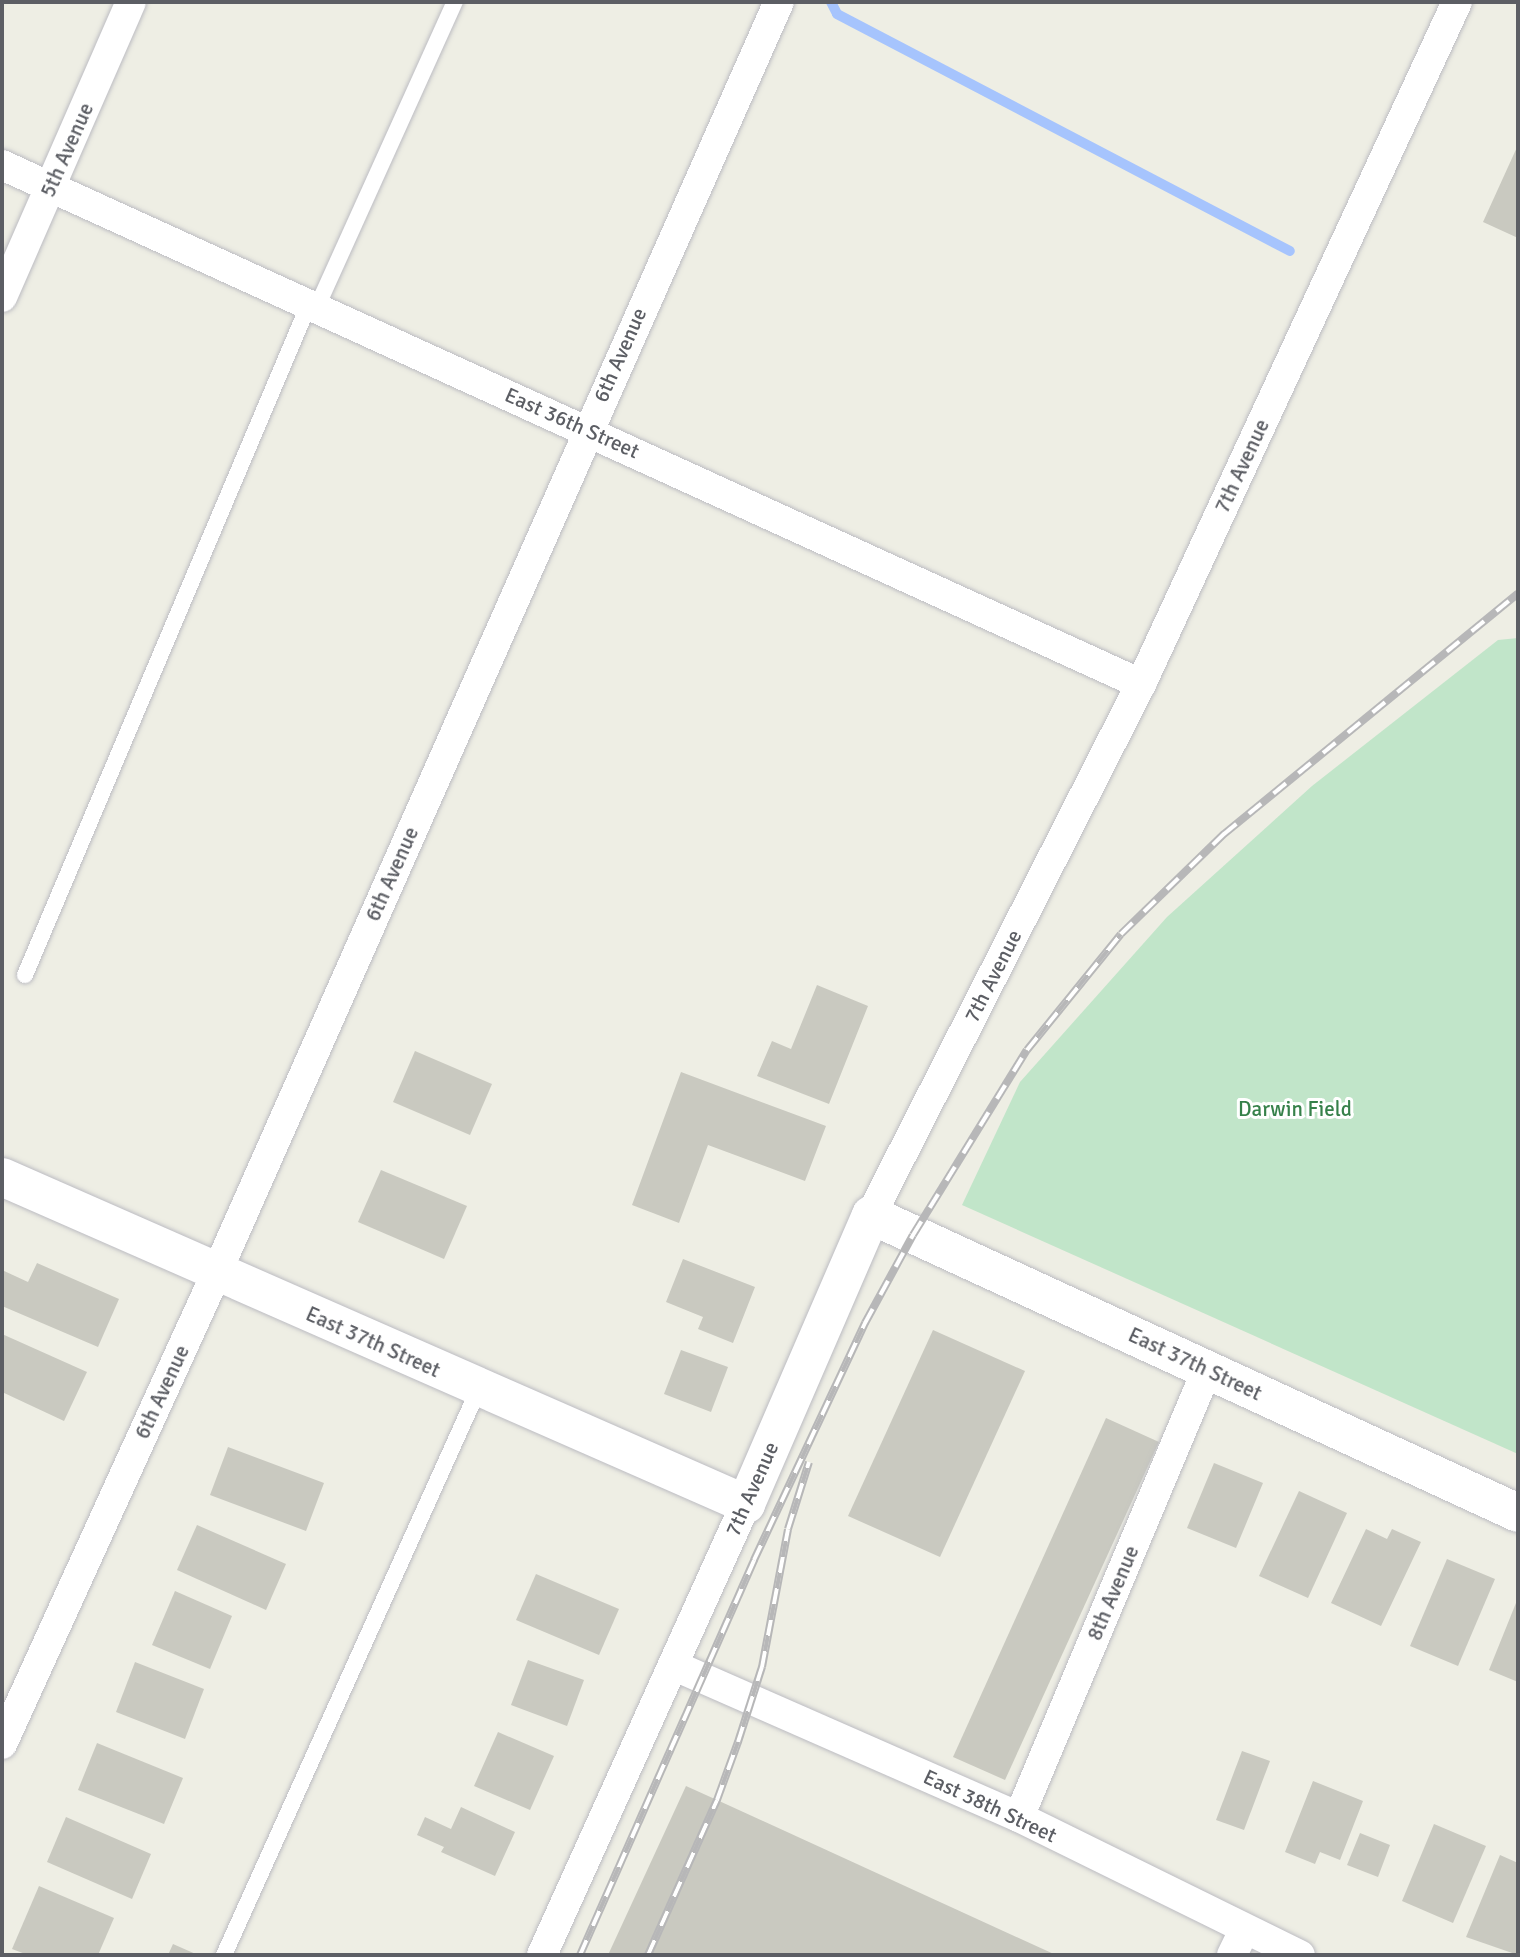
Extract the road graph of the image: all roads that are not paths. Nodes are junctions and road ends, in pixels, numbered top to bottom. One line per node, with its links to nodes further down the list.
1 (131, 2): 6 (street, 5th Avenue)
2 (454, 2): 8 (lane)
3 (779, 2): 9 (street, 6th Avenue)
4 (1457, 2): 10 (street, 7th Avenue)
5 (2, 165): 6 (street, East 36th Street)
6 (50, 187): 7 (street, 5th Avenue); 8 (street, East 36th Street)
7 (2, 297)
8 (313, 306): 9 (street, East 36th Street); 11 (lane)
9 (587, 429): 10 (street, East 36th Street); 14 (street, 6th Avenue)
10 (1141, 684): 13 (street, 7th Avenue)
11 (25, 975)
12 (2, 1177): 14 (street, East 37th Street)
13 (871, 1215): 15 (street, East 37th Street); 17 (street, 7th Avenue)
14 (216, 1274): 16 (street, East 37th Street); 20 (street, 6th Avenue)
15 (1208, 1369): 18 (street, East 37th Street); 21 (street, 8th Avenue)
16 (480, 1388): 17 (street, East 37th Street); 23 (lane)
17 (746, 1504): 19 (street, 7th Avenue)
18 (1518, 1513)
19 (675, 1666): 21 (street, East 38th Street); 24 (street, 7th Avenue)
20 (2, 1744)
21 (1019, 1817): 22 (street, East 38th Street)
22 (1238, 1942): 25 (street, East 38th Street)
23 (224, 1955)
24 (542, 1955)
25 (1300, 1955)

